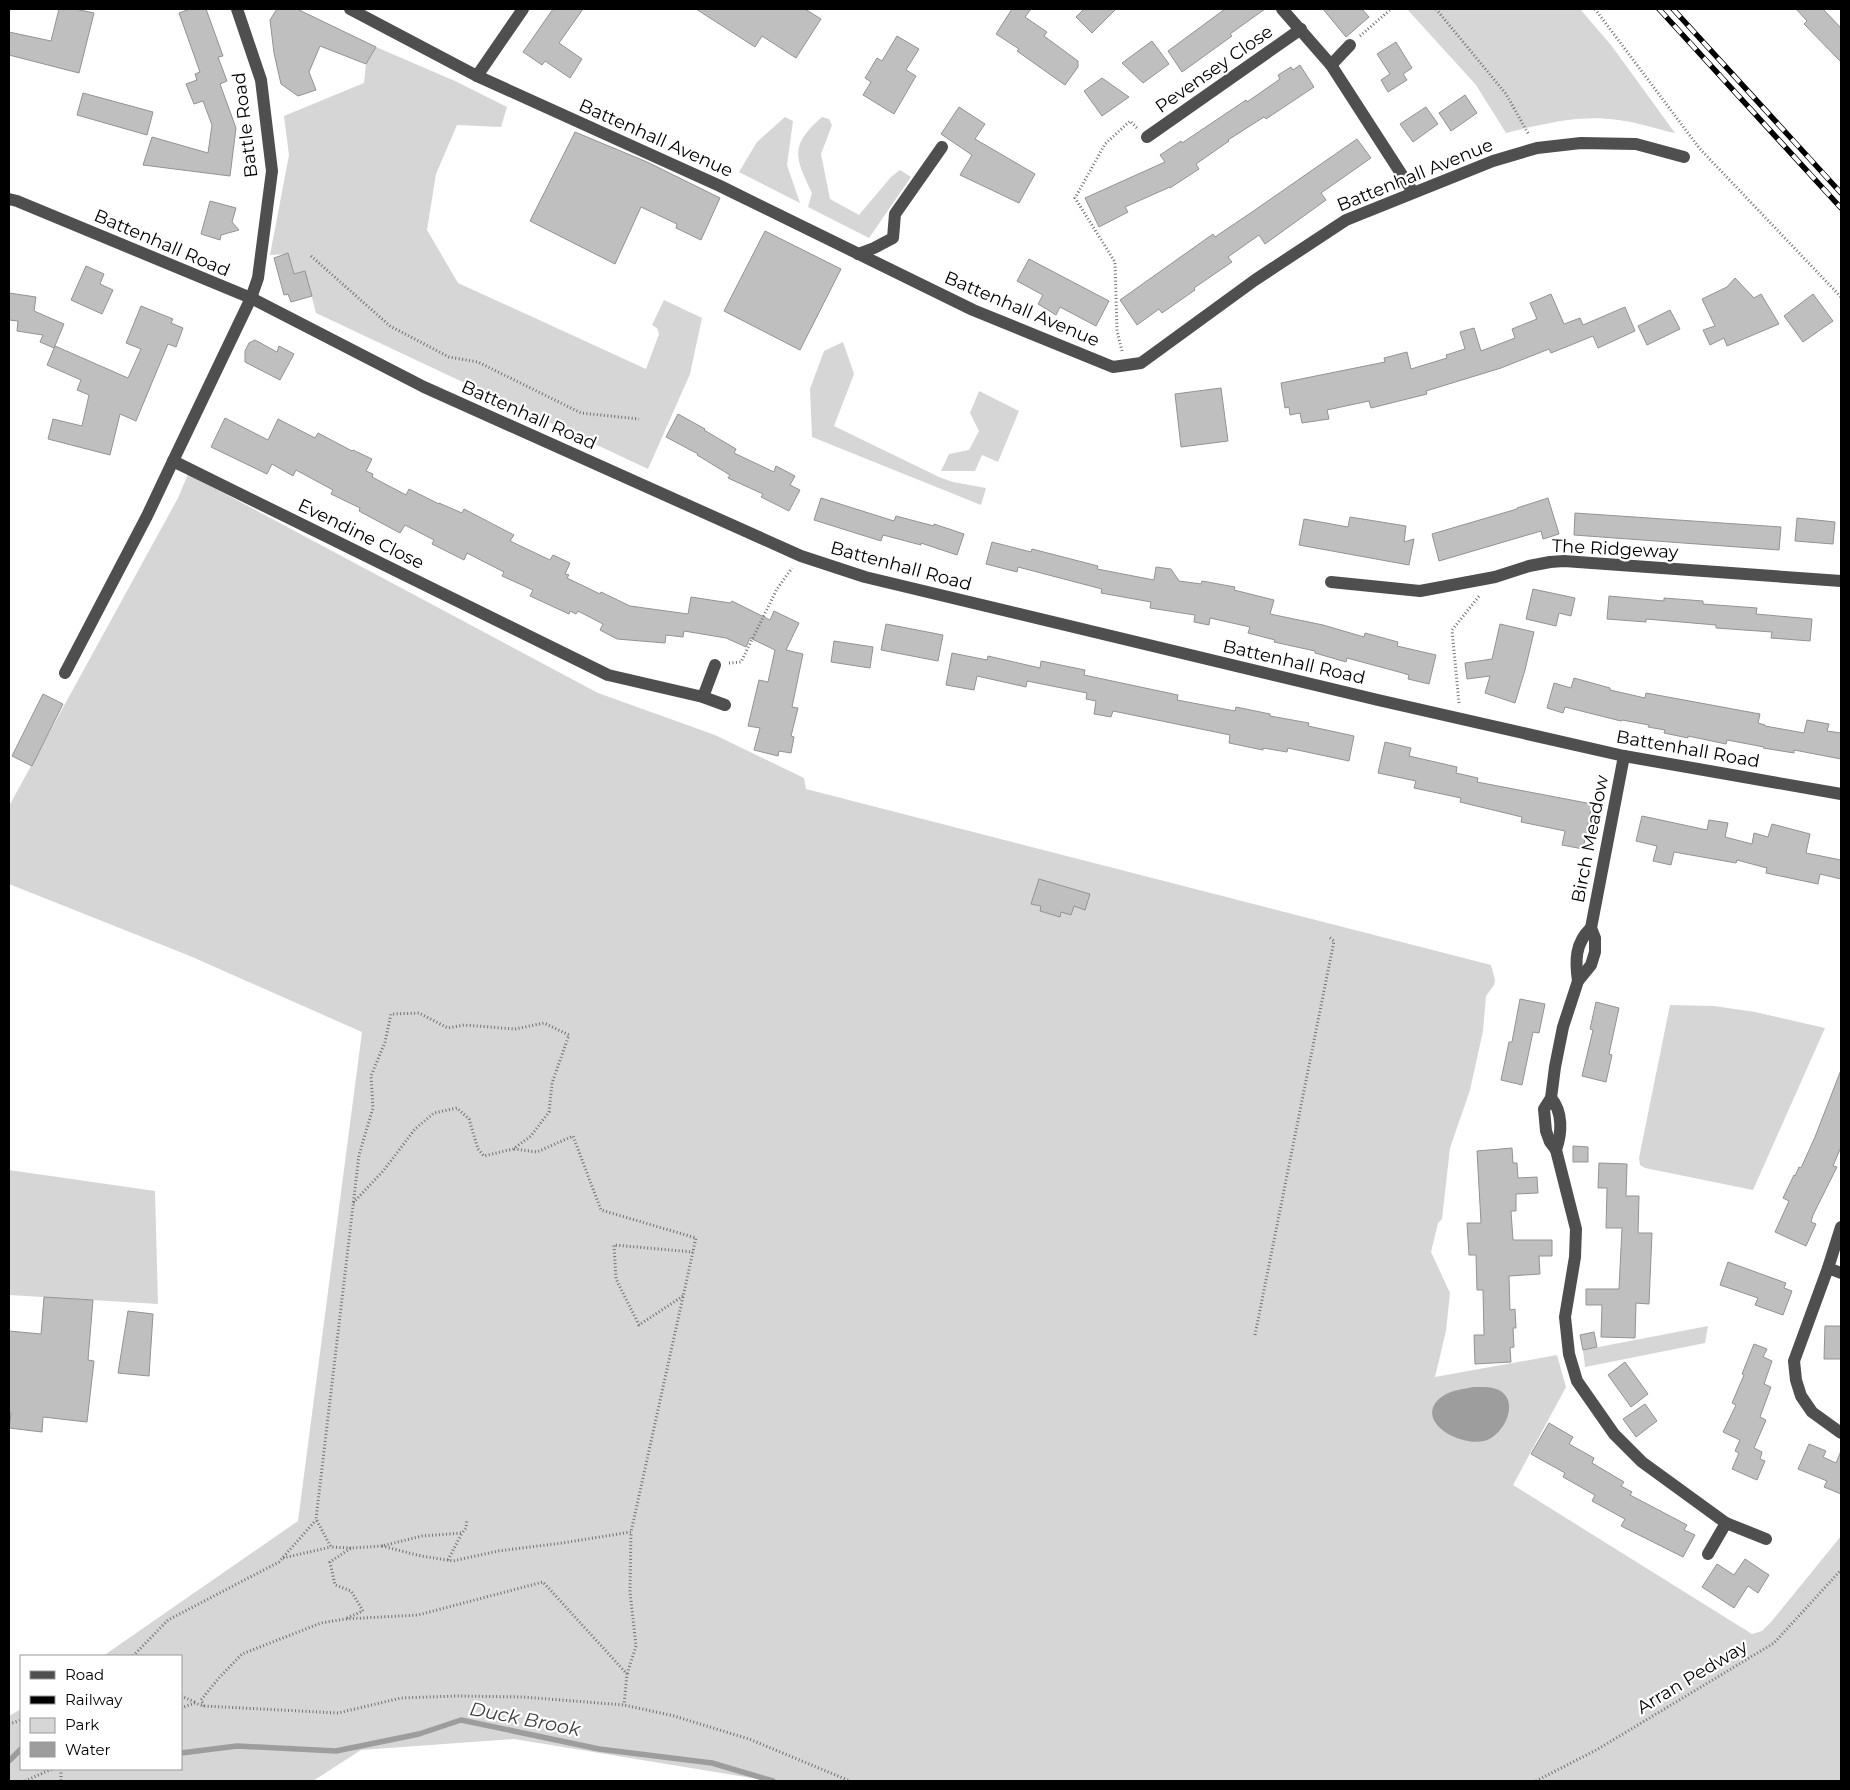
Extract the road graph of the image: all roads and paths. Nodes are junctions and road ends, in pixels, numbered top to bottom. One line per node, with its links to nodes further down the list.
1 (237, 9): 21 (street, Battle Road)
2 (350, 9): 11 (street, Battenhall Avenue)
3 (523, 9): 11 (street)
4 (1282, 9): 8 (street)
5 (1391, 9): 9 (path)
6 (1436, 9): 14 (path)
7 (1595, 9): 20 (path)
8 (1301, 28): 10 (street); 12 (street, Pevensey Close)
9 (1350, 45): 10 (street)
10 (1331, 65): 16 (street)
11 (477, 76): 18 (street, Battenhall Avenue)
12 (1147, 137): 22 (path)
13 (942, 147): 18 (street)
14 (1537, 148): 15 (street, Battenhall Avenue); 16 (street, Battenhall Avenue)
15 (1684, 157)
16 (1413, 192): 22 (street, Battenhall Avenue)
17 (9, 199): 21 (street, Battenhall Road)
18 (858, 254): 22 (street, Battenhall Avenue)
19 (311, 256): 23 (path)
20 (1841, 296)
21 (251, 298): 24 (street); 25 (street, Battenhall Road)
22 (1113, 367)
23 (639, 419)
24 (173, 461): 30 (street); 31 (street, Evendine Close)
25 (801, 556): 29 (path); 33 (street, Battenhall Road)
26 (1495, 577): 27 (street, The Ridgeway); 28 (street, The Ridgeway); 33 (path)
27 (1841, 581)
28 (1331, 582)
29 (715, 665): 31 (street)
30 (65, 673)
31 (703, 698): 32 (street, Evendine Close)
32 (725, 705)
33 (1457, 718): 34 (street, Battenhall Road)
34 (1624, 756): 35 (street, Battenhall Road); 48 (street, Birch Meadow)
35 (1841, 794)
36 (1329, 938): 44 (path)
37 (513, 1149): 38 (path); 38 (path); 40 (path)
38 (353, 1203): 47 (path)
39 (1841, 1227): 41 (street)
40 (693, 1252): 43 (path); 43 (path)
41 (1828, 1268): 42 (street); 45 (street)
42 (1841, 1273)
43 (683, 1296): 49 (path)
44 (1255, 1335)
45 (1841, 1433)
46 (468, 1519): 50 (path)
47 (316, 1520): 53 (path); 56 (path)
48 (1726, 1523): 51 (street, Birch Meadow); 55 (street)
49 (631, 1532): 57 (path); 61 (path)
50 (462, 1533): 52 (path); 57 (path)
51 (1766, 1539)
52 (382, 1546): 54 (path); 57 (path)
53 (331, 1547): 54 (path); 56 (path)
54 (351, 1548): 59 (path)
55 (1708, 1554)
56 (283, 1558): 60 (path)
57 (448, 1560)
58 (1841, 1570): 70 (path, Arran Pedway)
59 (345, 1619): 61 (path); 65 (path)
60 (134, 1655)
61 (627, 1674): 64 (path)
62 (182, 1696): 63 (path)
63 (195, 1703): 65 (path); 66 (path)
64 (624, 1705): 65 (path); 69 (path)
65 (204, 1706)
66 (182, 1708)
67 (50, 1770): 68 (path)
68 (25, 1781)
69 (850, 1781)
70 (1536, 1781)

